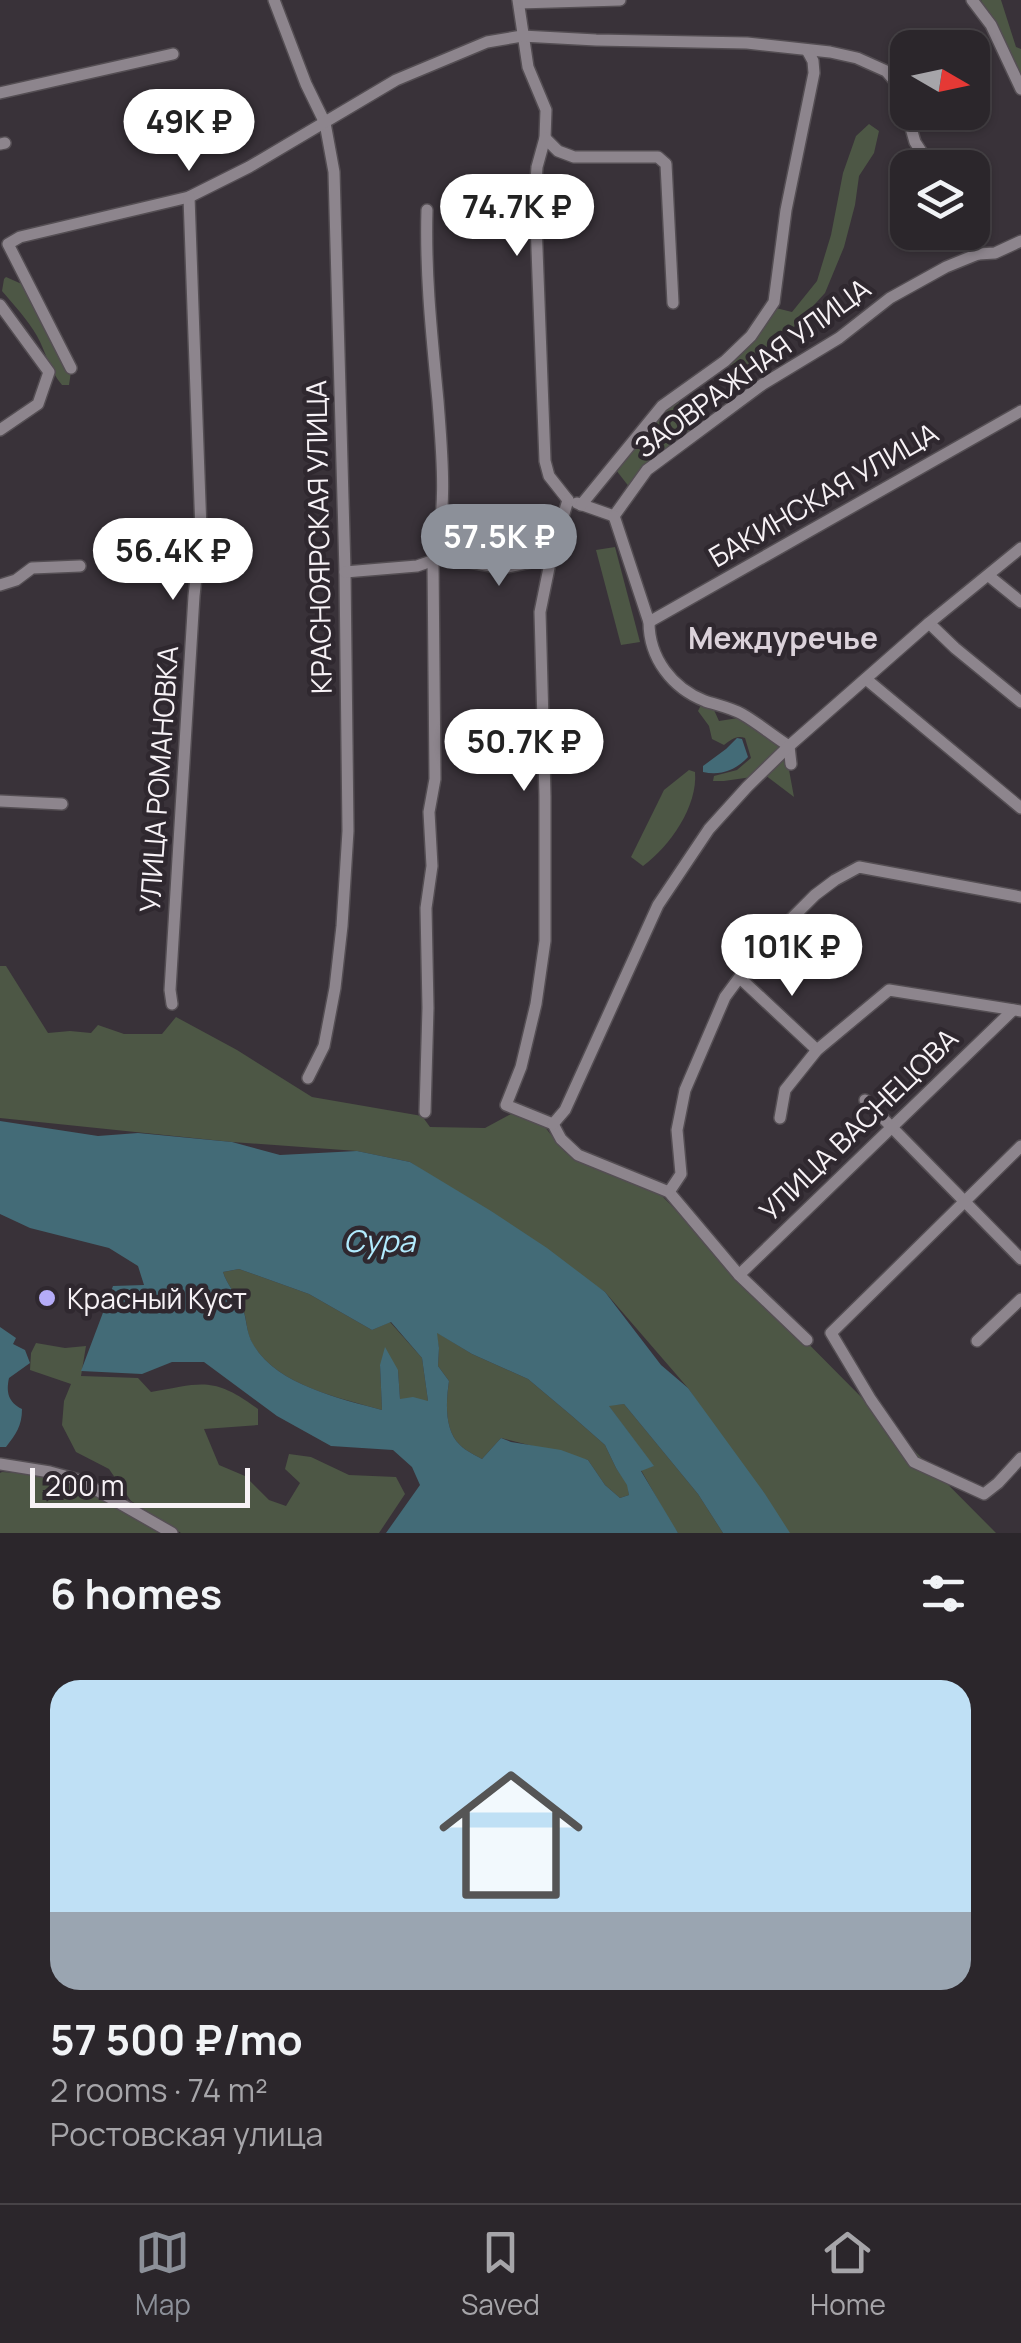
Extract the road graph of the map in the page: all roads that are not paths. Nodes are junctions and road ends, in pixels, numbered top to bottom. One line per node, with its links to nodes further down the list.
1 (274, 0): 10 (street, КРАСНОЯРСКАЯ УЛИЦА)
2 (620, 0): 4 (street)
3 (972, 0): 8 (street)
4 (518, 1): 5 (street)
5 (522, 36): 6 (street); 10 (street); 11 (street)
6 (808, 50): 12 (street); 23 (street)
7 (173, 54): 9 (street)
8 (1021, 90)
9 (0, 93)
10 (325, 123): 13 (street); 29 (street, КРАСНОЯРСКАЯ УЛИЦА)
11 (545, 138): 18 (street); 23 (street)
12 (920, 150)
13 (189, 197): 20 (street); 44 (street, УЛИЦА РОМАНОВКА)
14 (427, 210): 27 (street)
15 (1021, 241): 17 (street, ЗАОВРАЖНАЯ УЛИЦА)
16 (976, 250): 17 (street)
17 (978, 254): 24 (street, ЗАОВРАЖНАЯ УЛИЦА)
18 (673, 303)
19 (0, 305): 22 (street)
20 (71, 368)
21 (1021, 411): 33 (street, БАКИНСКАЯ УЛИЦА)
22 (0, 430)
23 (574, 502): 24 (street); 26 (street)
24 (614, 516): 33 (street)
25 (1021, 548): 30 (street)
26 (551, 558): 27 (street); 51 (street)
27 (434, 562): 29 (street); 49 (street)
28 (80, 566): 31 (street)
29 (345, 572): 47 (street, КРАСНОЯРСКАЯ УЛИЦА)
30 (989, 576): 32 (street); 34 (street)
31 (0, 585)
32 (1021, 602)
33 (649, 622): 37 (street)
34 (929, 622): 35 (street); 36 (street)
35 (866, 679): 37 (street); 41 (street)
36 (1021, 702)
37 (788, 746): 38 (street); 51 (street)
38 (791, 764)
39 (0, 801): 40 (street)
40 (62, 804)
41 (1021, 808)
42 (1021, 897): 43 (street)
43 (740, 978): 46 (street); 54 (street)
44 (172, 1004)
45 (1017, 1010): 46 (street); 52 (street, УЛИЦА ВАСНЕЦОВА)
46 (817, 1050): 50 (street)
47 (308, 1078)
48 (864, 1100): 52 (street)
49 (425, 1112)
50 (780, 1118)
51 (553, 1124): 54 (street)
52 (891, 1127): 55 (street); 57 (street, УЛИЦА ВАСНЕЦОВА)
53 (1021, 1146): 55 (street)
54 (669, 1192): 57 (street)
55 (964, 1202): 56 (street); 61 (street)
56 (1021, 1259)
57 (739, 1275): 59 (street)
58 (1021, 1299): 60 (street)
59 (807, 1340)
60 (977, 1340)
61 (1021, 1458)
62 (0, 1464): 63 (street)
63 (172, 1533)

